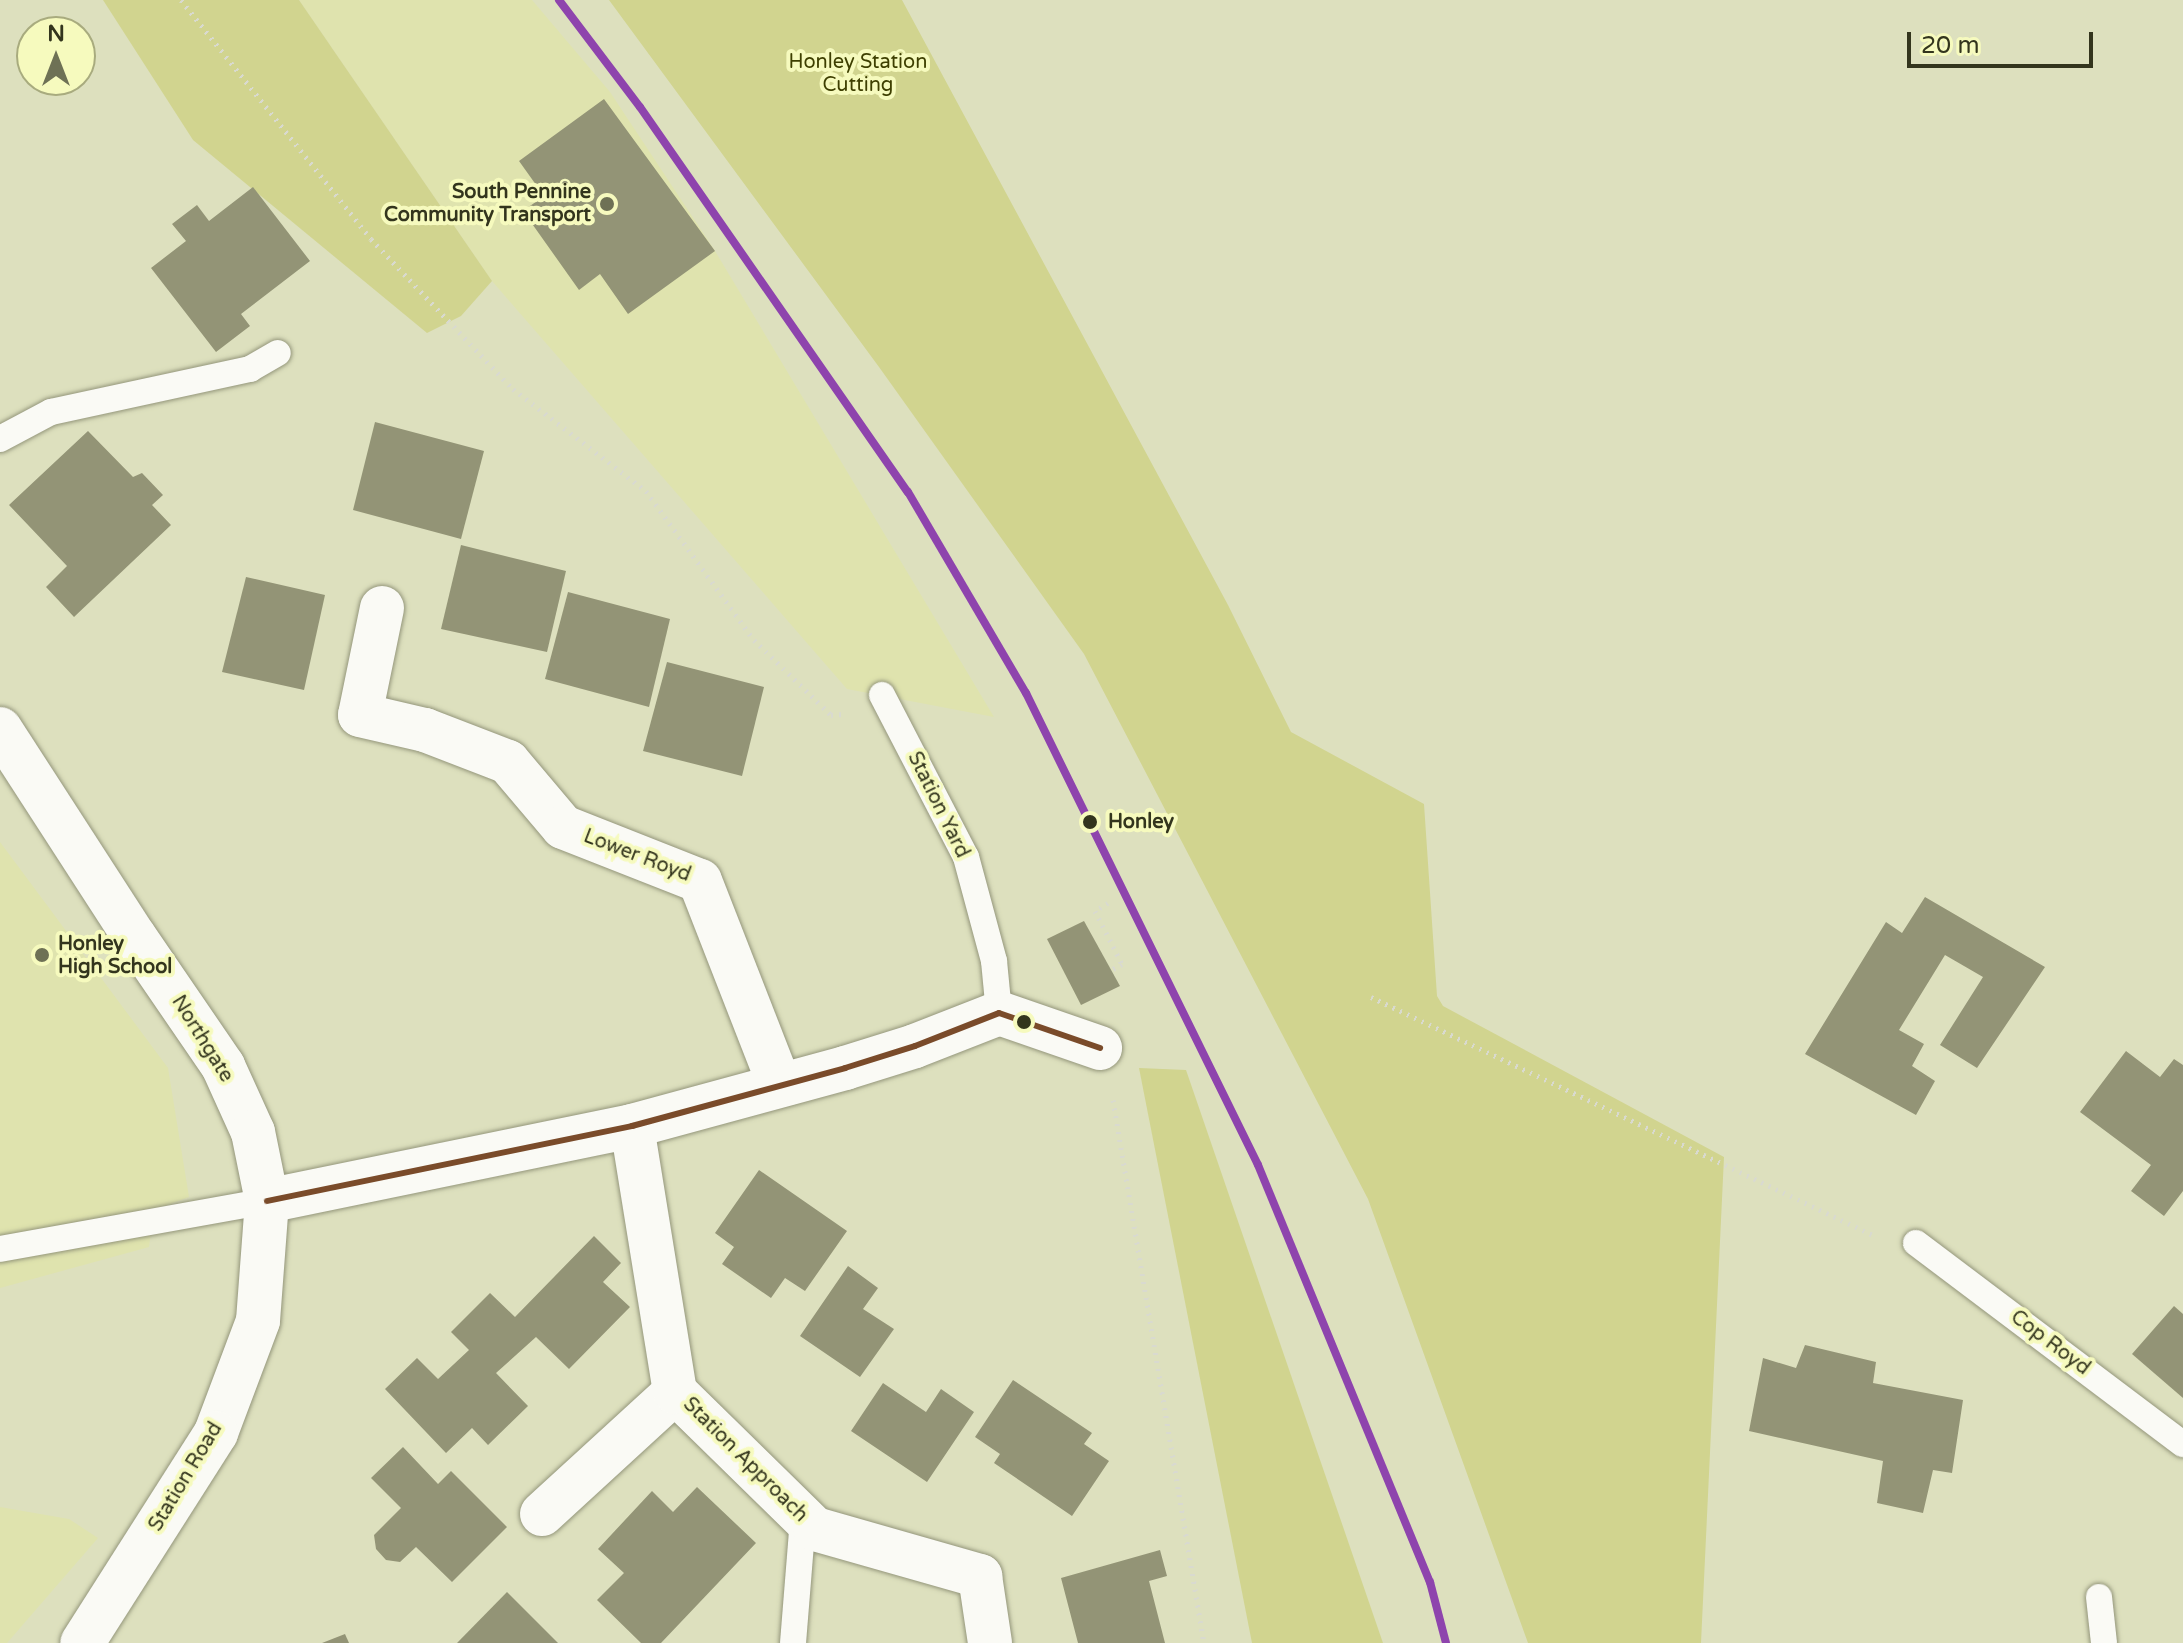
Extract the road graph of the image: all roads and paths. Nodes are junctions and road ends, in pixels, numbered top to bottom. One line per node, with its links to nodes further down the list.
1 (181, 0): 5 (path)
2 (278, 353): 3 (lane)
3 (0, 439)
4 (382, 608): 12 (street, Lower Royd)
5 (886, 703): 10 (lane, Station Yard)
6 (0, 729): 14 (street, Northgate)
7 (1108, 903): 8 (path)
8 (1111, 970)
9 (1371, 997): 15 (path)
10 (999, 1013): 11 (street); 12 (street)
11 (1100, 1048): 25 (path)
12 (779, 1084): 13 (street)
13 (632, 1126): 14 (street); 17 (street, Station Approach)
14 (267, 1201): 16 (lane); 22 (street, Station Road)
15 (1916, 1243): 18 (lane, Cop Royd)
16 (0, 1249)
17 (675, 1392): 19 (street, Station Approach); 20 (street, Station Approach)
18 (2183, 1444)
19 (542, 1514)
20 (803, 1520): 23 (lane); 24 (street, Station Approach)
21 (2099, 1597): 26 (lane)
22 (82, 1643)
23 (793, 1643)
24 (990, 1643)
25 (1204, 1643)
26 (2104, 1643)

